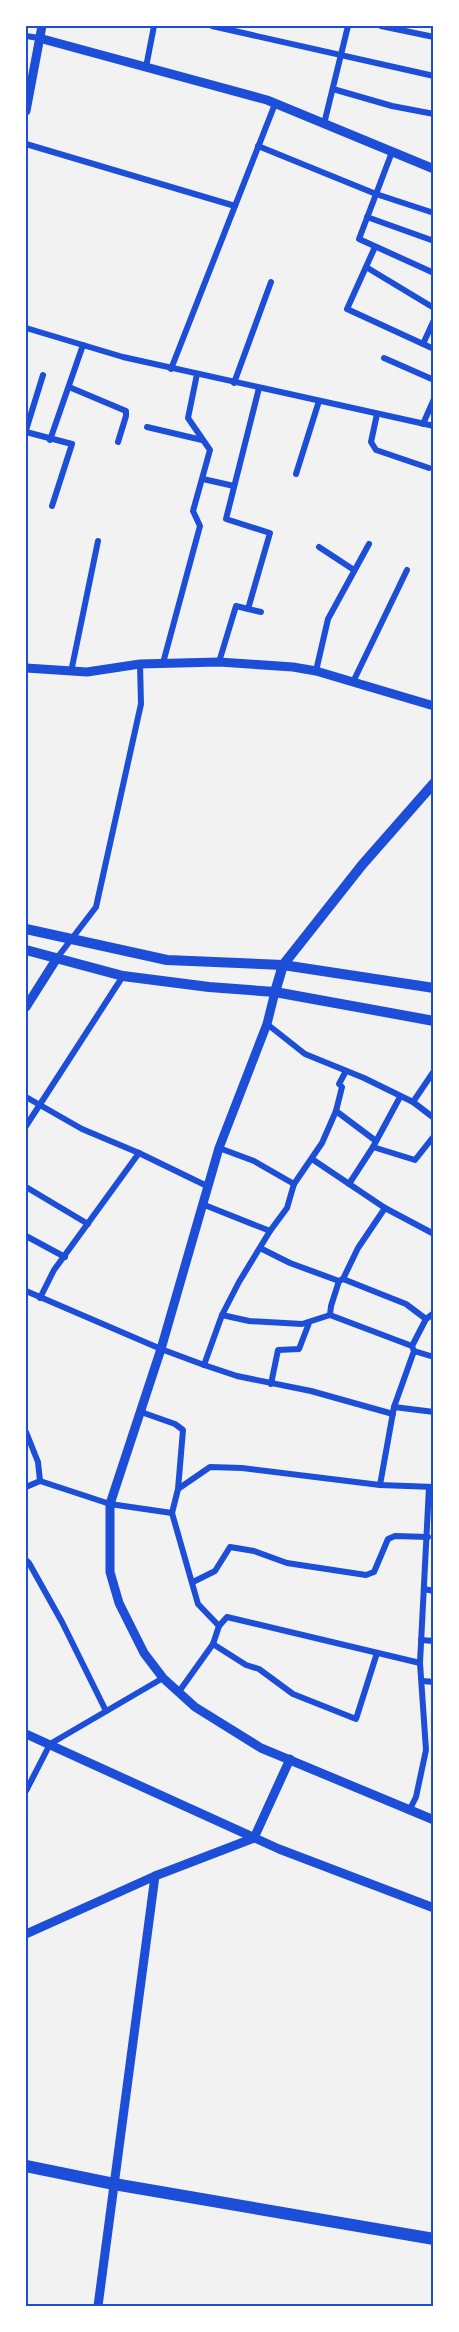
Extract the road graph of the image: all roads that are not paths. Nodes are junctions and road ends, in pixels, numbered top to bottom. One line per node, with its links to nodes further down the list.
1 (42, 26): 8 (street)
2 (154, 26): 10 (street)
3 (212, 26): 9 (street)
4 (348, 26): 9 (street)
5 (381, 26): 7 (street)
6 (26, 36): 8 (street)
7 (434, 37)
8 (39, 38): 10 (street); 14 (street)
9 (341, 56): 11 (street); 12 (street)
10 (146, 67): 13 (street)
11 (434, 76)
12 (333, 89): 15 (street); 16 (street)
13 (275, 104): 16 (street); 18 (street)
14 (26, 111)
15 (434, 114)
16 (324, 124): 19 (street)
17 (26, 144): 22 (street)
18 (258, 146): 21 (street); 22 (street)
19 (392, 152): 20 (street); 21 (street)
20 (434, 169)
21 (376, 194): 23 (street); 24 (street)
22 (235, 206): 37 (street)
23 (434, 213)
24 (367, 217): 25 (street); 26 (street)
25 (434, 241)
26 (375, 247): 27 (street); 28 (street)
27 (366, 267): 30 (street); 33 (street)
28 (434, 273)
29 (271, 282): 41 (street)
30 (434, 308)
31 (434, 320): 33 (street)
32 (26, 328): 34 (street)
33 (423, 344): 35 (street)
34 (83, 345): 37 (street); 42 (street)
35 (434, 349)
36 (384, 358): 40 (street)
37 (171, 369): 38 (street)
38 (197, 374): 41 (street); 52 (street)
39 (43, 375): 50 (street)
40 (434, 380)
41 (234, 383): 43 (street)
42 (69, 387): 51 (street); 53 (street)
43 (259, 388): 45 (street); 57 (street)
44 (434, 399): 47 (street)
45 (319, 401): 46 (street); 55 (street)
46 (377, 414): 47 (street); 54 (street)
47 (423, 424): 48 (street)
48 (434, 426)
49 (147, 427): 52 (street)
50 (26, 431): 51 (street)
51 (50, 440): 58 (street)
52 (203, 440): 56 (street)
53 (118, 442)
54 (429, 468)
55 (296, 474)
56 (203, 479): 57 (street); 67 (street)
57 (234, 486): 64 (street)
58 (52, 506)
59 (98, 541): 71 (street)
60 (369, 544): 62 (street)
61 (319, 547): 62 (street)
62 (354, 570): 70 (street)
63 (407, 570): 72 (street)
64 (248, 609): 65 (street); 66 (street)
65 (261, 612)
66 (219, 662): 67 (street); 70 (street)
67 (163, 663): 68 (street)
68 (140, 664): 71 (street); 76 (street)
69 (26, 668): 71 (street)
70 (316, 671): 72 (street)
71 (72, 672)
72 (353, 682): 73 (street)
73 (434, 706)
74 (434, 783): 79 (main road)
75 (26, 929): 76 (main road)
76 (72, 940): 78 (street); 79 (main road)
77 (26, 950): 78 (main road)
78 (57, 958): 80 (main road); 83 (street)
79 (283, 966): 81 (main road); 82 (main road)
80 (123, 976): 82 (main road); 91 (street)
81 (434, 988)
82 (275, 992): 84 (main road); 85 (street)
83 (26, 1007)
84 (434, 1021)
85 (267, 1024): 86 (street); 97 (street)
86 (346, 1071): 89 (street); 92 (street)
87 (434, 1071): 90 (street)
88 (26, 1097): 91 (street)
89 (400, 1097): 90 (street); 96 (street)
90 (413, 1102): 93 (street)
91 (39, 1105): 94 (street); 98 (street)
92 (336, 1111): 96 (street); 99 (street)
93 (434, 1118)
94 (26, 1126)
95 (434, 1136): 96 (street)
96 (374, 1144): 101 (street)
97 (219, 1148): 100 (street); 102 (street)
98 (140, 1153): 102 (street); 106 (street)
99 (312, 1160): 100 (street); 101 (street)
100 (294, 1184): 107 (street)
101 (349, 1184): 105 (street)
102 (207, 1186): 104 (street)
103 (26, 1187): 106 (street)
104 (202, 1204): 107 (street); 121 (street)
105 (385, 1208): 108 (street); 112 (street)
106 (88, 1224): 111 (street)
107 (270, 1231): 110 (street)
108 (434, 1234)
109 (26, 1236): 111 (street)
110 (260, 1248): 112 (street); 116 (street)
111 (65, 1257): 114 (street)
112 (341, 1280): 117 (street); 118 (street)
113 (26, 1291): 114 (street)
114 (40, 1298): 121 (street)
115 (434, 1313): 118 (street)
116 (222, 1315): 119 (street); 123 (street)
117 (330, 1315): 119 (street); 120 (street)
118 (426, 1319): 120 (street)
119 (309, 1323): 124 (street)
120 (413, 1348): 122 (street); 125 (street)
121 (161, 1349): 123 (street); 126 (street)
122 (434, 1357)
123 (204, 1365): 124 (street)
124 (272, 1384): 125 (street)
125 (393, 1410): 127 (street); 130 (street)
126 (141, 1412): 133 (street); 134 (street)
127 (434, 1412)
128 (26, 1432): 129 (street)
129 (40, 1481): 131 (street); 134 (street)
130 (380, 1485): 132 (street); 133 (street)
131 (26, 1487)
132 (431, 1487): 136 (street)
133 (178, 1490): 135 (street)
134 (110, 1504): 135 (street); 147 (street)
135 (172, 1513): 138 (street)
136 (428, 1537): 138 (street); 139 (street)
137 (26, 1560): 151 (street)
138 (193, 1582): 141 (street)
139 (424, 1589): 140 (street); 142 (street)
140 (434, 1591)
141 (219, 1626): 144 (street); 145 (street)
142 (421, 1640): 143 (street); 146 (street)
143 (434, 1641)
144 (213, 1644): 145 (street); 150 (street)
145 (377, 1653): 146 (street)
146 (420, 1663): 148 (street)
147 (163, 1678): 150 (street); 151 (street)
148 (422, 1681): 149 (street); 156 (street)
149 (434, 1682)
150 (178, 1693): 154 (street)
151 (106, 1711): 153 (street)
152 (26, 1734): 153 (street)
153 (50, 1744): 155 (street); 158 (street)
154 (290, 1759): 156 (street); 158 (street)
155 (26, 1791)
156 (410, 1811): 157 (street)
157 (434, 1820)
158 (254, 1838): 159 (street); 160 (street)
159 (155, 1876): 161 (street); 163 (street)
160 (434, 1908)
161 (26, 1935)
162 (26, 2166): 163 (highway)
163 (114, 2184): 164 (highway); 165 (street)
164 (434, 2239)
165 (98, 2307)

